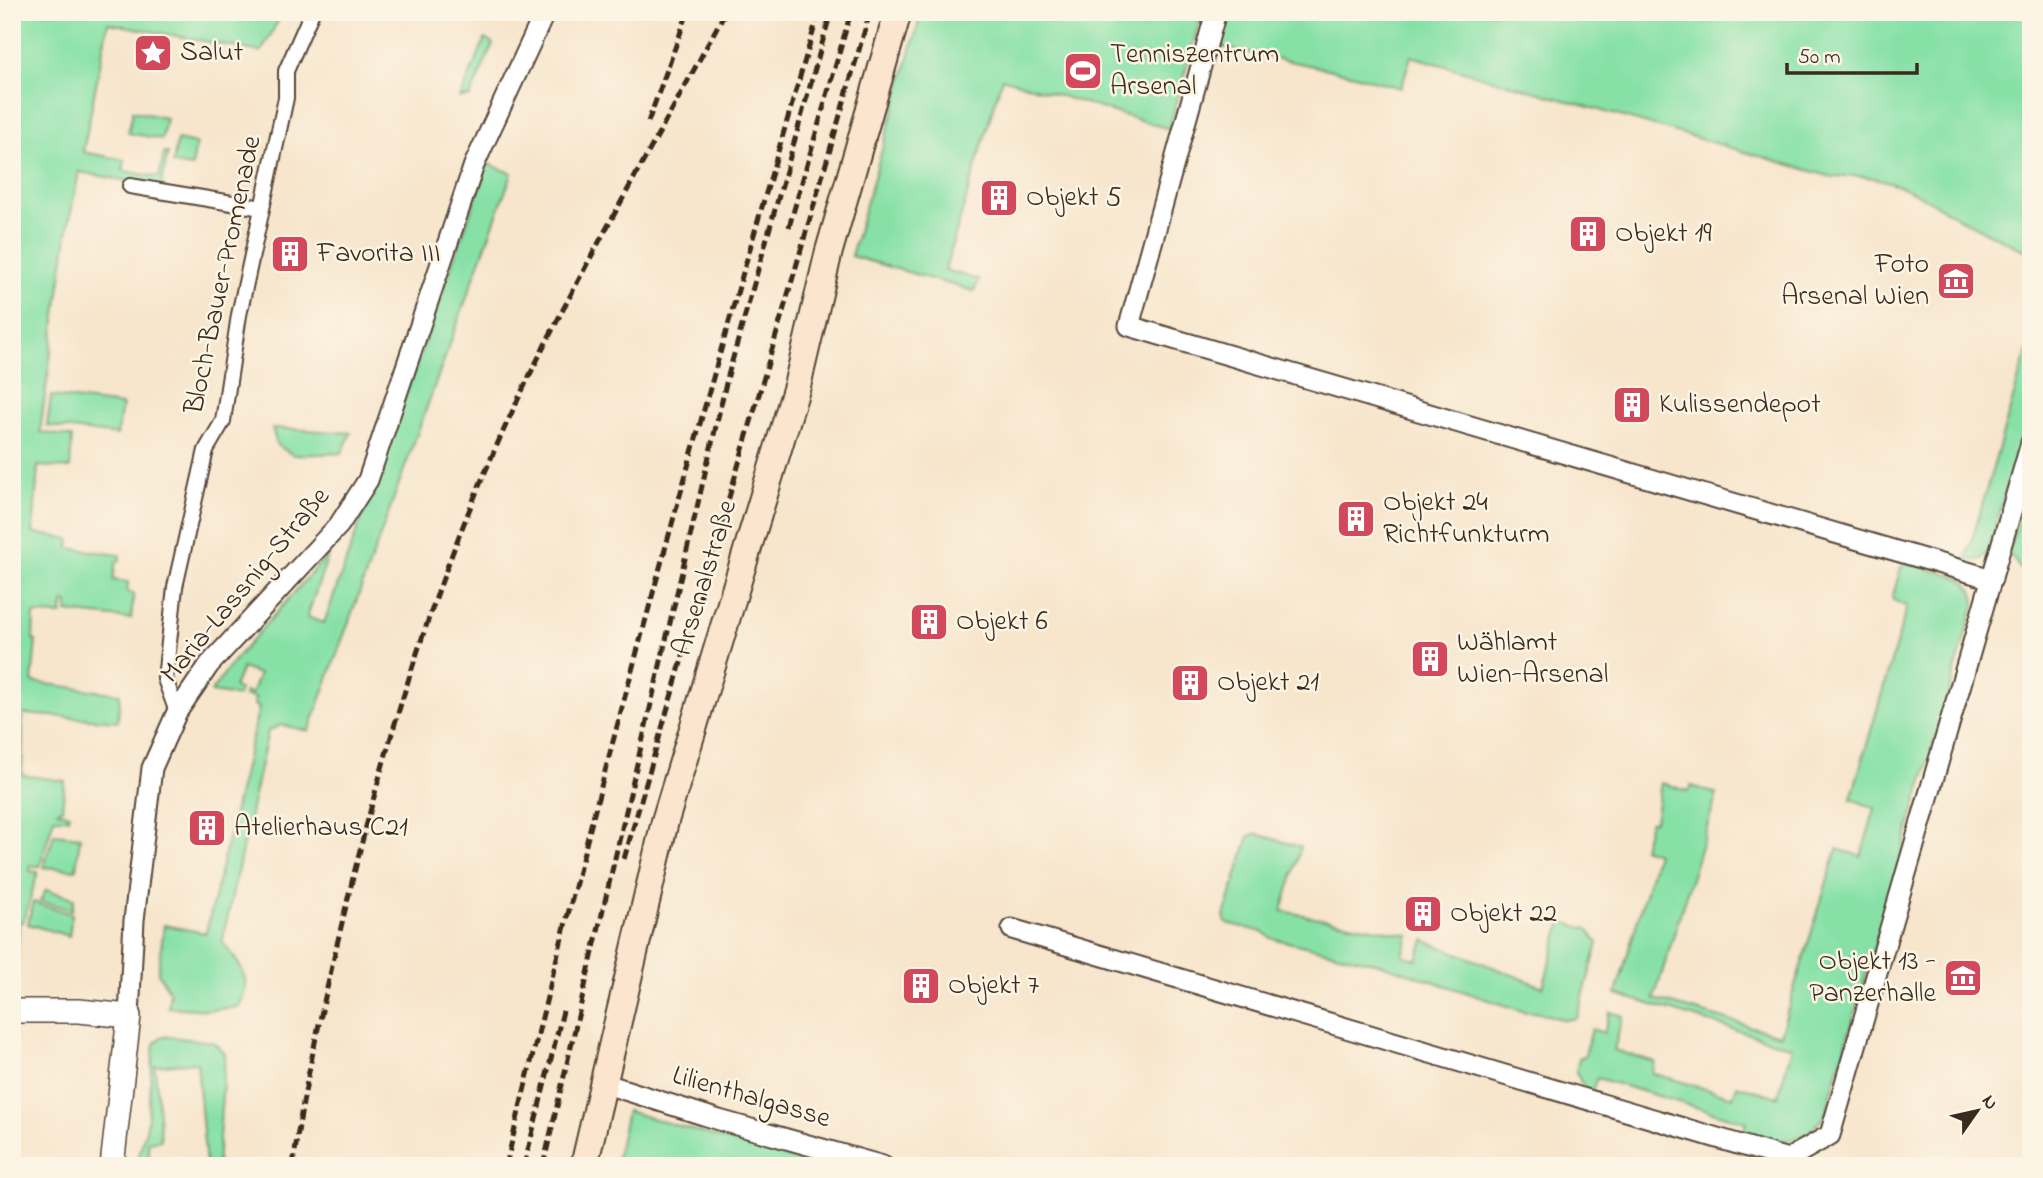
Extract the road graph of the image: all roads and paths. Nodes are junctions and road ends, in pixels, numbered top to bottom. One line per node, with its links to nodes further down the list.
1 (312, 12): 6 (street, Bloch-Bauer-Promenade)
2 (545, 12): 9 (street, Maria-Lassnig-Straße)
3 (898, 12): 13 (main road, Arsenalstraße)
4 (1216, 12): 8 (street)
5 (130, 186): 6 (street)
6 (262, 208): 9 (street, Bloch-Bauer-Promenade)
7 (2031, 443): 8 (street)
8 (1992, 579): 10 (street)
9 (177, 712): 12 (street, Maria-Lassnig-Straße)
10 (1012, 929)
11 (12, 1011): 12 (street)
12 (129, 1016): 14 (street)
13 (603, 1083): 15 (main road, Arsenalstraße); 16 (street, Lilienthalgasse)
14 (111, 1166)
15 (584, 1166)
16 (883, 1166)

